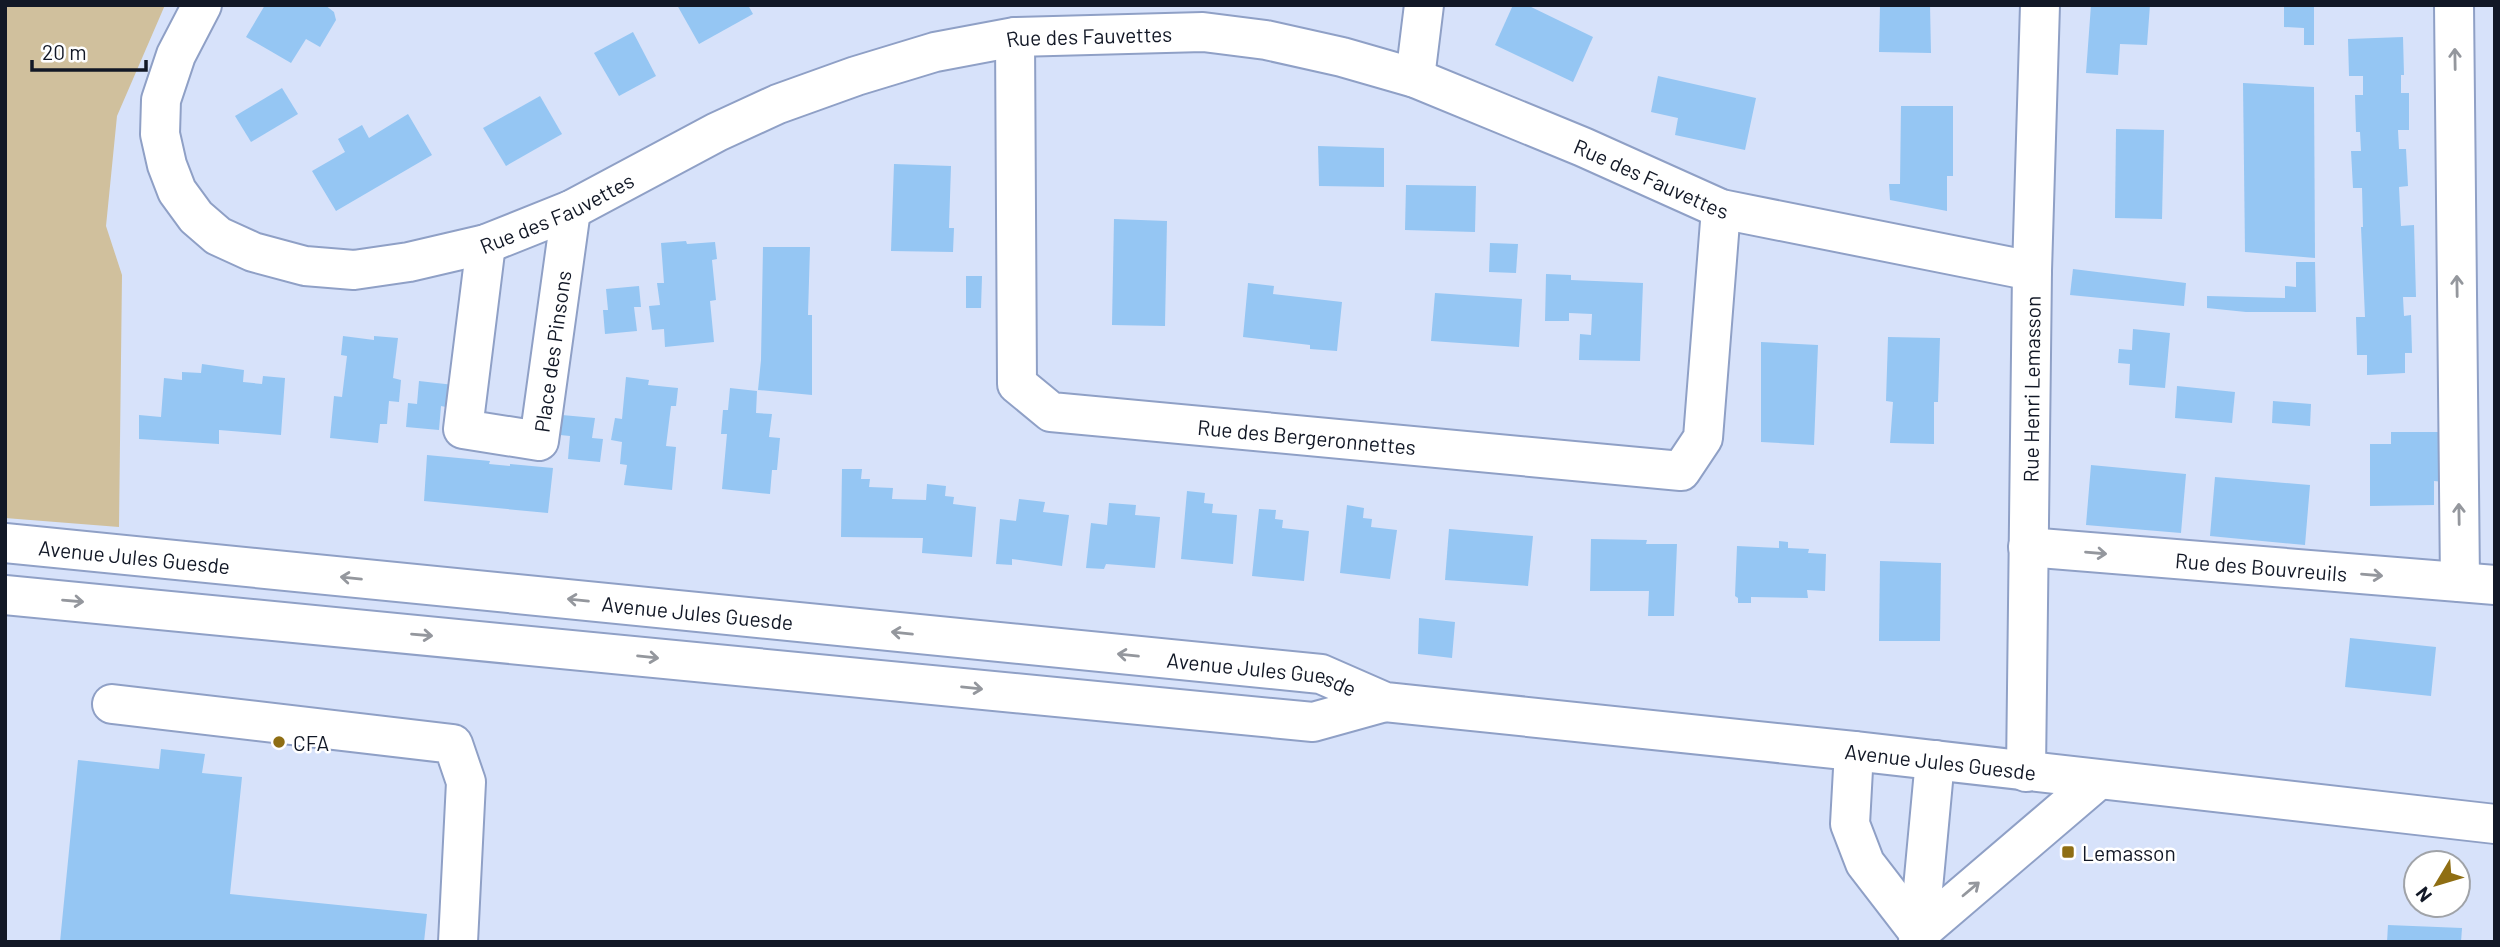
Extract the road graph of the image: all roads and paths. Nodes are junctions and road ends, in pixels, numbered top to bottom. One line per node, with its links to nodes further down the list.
1 (202, 5): 9 (street, Rue des Fauvettes)
2 (1424, 5): 6 (street)
3 (2040, 5): 10 (street, Rue Henri Lemasson)
4 (2454, 5): 13 (street, one-way to 4)
5 (1015, 37): 6 (street, Rue des Fauvettes); 7 (street, Rue des Bergeronnettes); 8 (street, Rue des Fauvettes)
6 (1415, 78): 7 (street, Rue des Fauvettes)
7 (1721, 209): 10 (street, Rue des Fauvettes)
8 (572, 210): 9 (street, Rue des Fauvettes); 9 (street, Place des Pinsons)
9 (486, 244)
10 (2032, 271): 12 (street, Rue Henri Lemasson)
11 (5, 543): 15 (street, Avenue Jules Guesde, one-way to 11)
12 (2028, 547): 13 (street, Rue des Bouvreuils, one-way to 13); 19 (street, Rue Henri Lemasson)
13 (2477, 583)
14 (5, 595): 15 (street, Avenue Jules Guesde, one-way to 15)
15 (1385, 702): 17 (street, Avenue Jules Guesde)
16 (112, 704): 23 (street)
17 (1854, 751): 18 (street, Avenue Jules Guesde); 22 (street)
18 (1936, 760): 19 (street, Avenue Jules Guesde); 22 (street)
19 (2026, 772): 20 (street, Avenue Jules Guesde)
20 (2098, 780): 21 (street, Avenue Jules Guesde); 22 (street, one-way to 20)
21 (2495, 824)
22 (1918, 937)
23 (458, 942)

